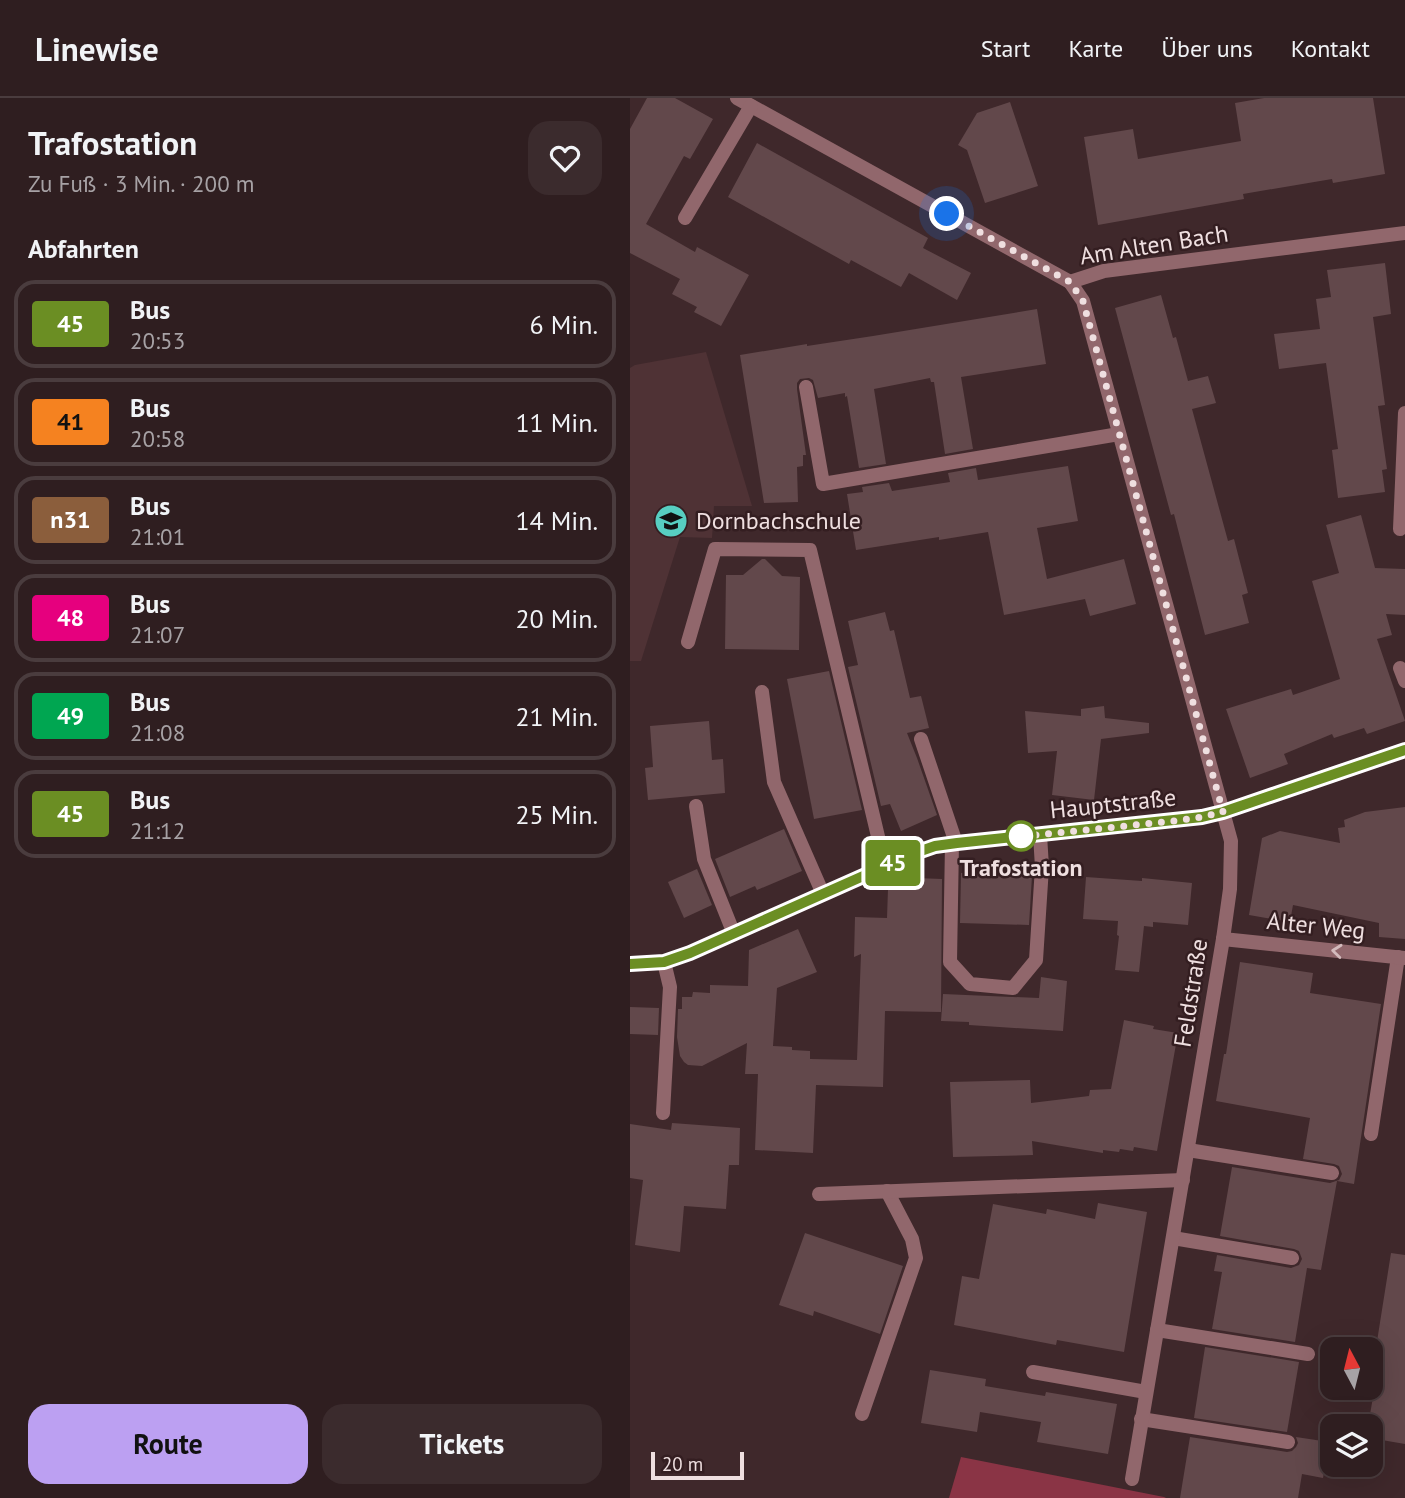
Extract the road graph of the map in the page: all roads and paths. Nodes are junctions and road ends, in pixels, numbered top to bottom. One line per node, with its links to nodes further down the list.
1 (737, 98): 2 (street)
2 (751, 107): 3 (street); 5 (street)
3 (685, 218)
4 (1405, 233): 5 (street, Am Alten Bach)
5 (1070, 282): 8 (street, Am Alten Bach)
6 (806, 387): 8 (street)
7 (1405, 413): 9 (street)
8 (1119, 434): 15 (street, Am Alten Bach)
9 (1400, 529)
10 (688, 642): 18 (street)
11 (762, 692): 19 (street)
12 (921, 738): 17 (street)
13 (1405, 750): 15 (street, Hauptstraße)
14 (696, 806): 20 (street)
15 (1223, 812): 16 (street, Hauptstraße); 21 (street, Feldstraße)
16 (1040, 835): 17 (street, Hauptstraße); 17 (street)
17 (954, 843): 18 (street, Hauptstraße)
18 (885, 866): 19 (street, Hauptstraße)
19 (823, 894): 20 (street, Hauptstraße)
20 (734, 934): 23 (street, Hauptstraße)
21 (1223, 940): 22 (street, Alter Weg, one-way to 21); 27 (street, Feldstraße)
22 (1402, 958): 26 (street)
23 (664, 962): 24 (street, Hauptstraße); 25 (street)
24 (630, 964)
25 (663, 1113)
26 (1371, 1134)
27 (1188, 1150): 28 (street); 29 (street, Feldstraße)
28 (1332, 1173)
29 (1183, 1180): 30 (street); 32 (street, Feldstraße)
30 (887, 1191): 31 (street); 38 (street)
31 (819, 1195)
32 (1173, 1238): 33 (street); 34 (street, Feldstraße)
33 (1292, 1258)
34 (1157, 1330): 35 (street); 37 (street, Feldstraße)
35 (1308, 1354)
36 (1033, 1371): 37 (street)
37 (1146, 1392): 39 (street, Feldstraße)
38 (862, 1414)
39 (1141, 1419): 40 (street); 41 (street, Feldstraße)
40 (1288, 1442)
41 (1132, 1479)

